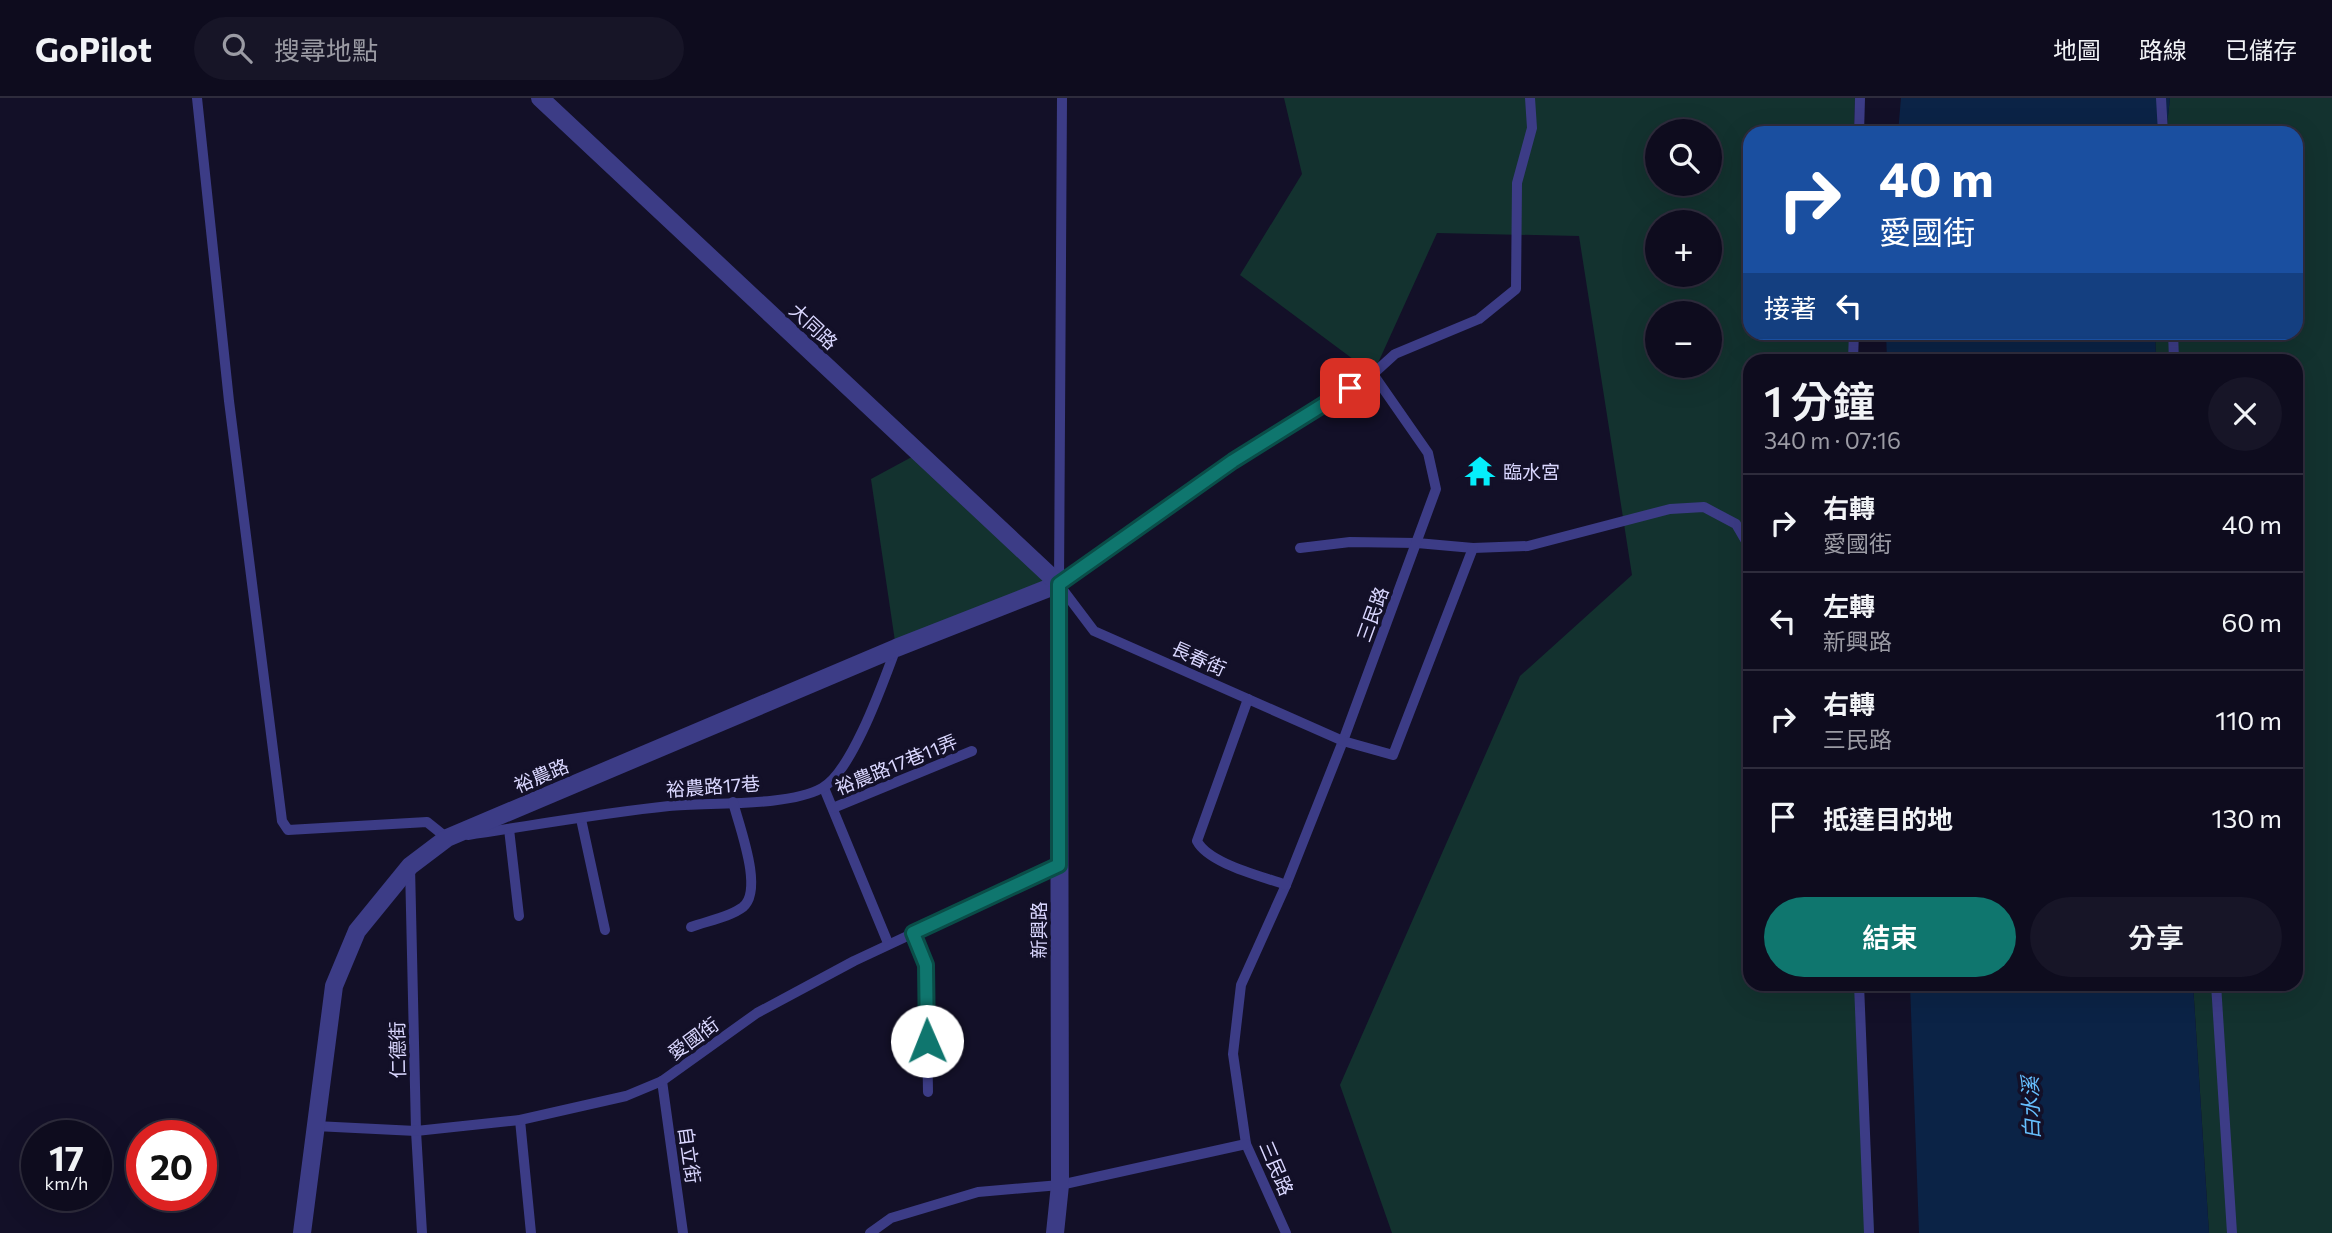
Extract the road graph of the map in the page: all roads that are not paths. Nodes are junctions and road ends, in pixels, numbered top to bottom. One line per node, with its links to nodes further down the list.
1 (197, 98): 24 (lane)
2 (540, 98): 14 (street, 大同路)
3 (1062, 98): 14 (lane)
4 (1531, 98): 9 (lane)
5 (1860, 98): 7 (lane)
6 (2161, 98): 8 (lane)
7 (1859, 126)
8 (2163, 126)
9 (1373, 373): 11 (lane, 三民路); 14 (lane)
10 (1743, 536): 13 (lane)
11 (1417, 543): 12 (lane); 13 (lane); 17 (lane, 三民路)
12 (1300, 548)
13 (1473, 548): 17 (lane, 長春街)
14 (1059, 584): 15 (street, 裕農路); 16 (lane, 長春街); 25 (street, 新興路)
15 (896, 648): 19 (lane); 24 (street, 裕農路)
16 (1248, 699): 17 (lane, 長春街); 27 (lane)
17 (1343, 741): 27 (lane, 三民路)
18 (972, 751): 21 (lane, 裕農路17巷11弄)
19 (824, 788): 20 (lane, 裕農路17巷); 21 (lane, 裕農路17巷11弄)
20 (733, 802): 22 (lane, 裕農路17巷); 29 (lane)
21 (832, 808): 32 (lane, 裕農路17巷11弄)
22 (582, 819): 23 (lane, 裕農路17巷); 30 (lane)
23 (509, 829): 24 (lane, 裕農路17巷); 28 (lane)
24 (447, 838): 26 (street, 裕農路)
25 (1059, 865): 31 (lane, 愛國街); 41 (street, 新興路)
26 (410, 866): 38 (street, 裕農路); 39 (lane, 仁德街)
27 (1286, 886): 40 (lane, 三民路)
28 (519, 916)
29 (691, 927)
30 (605, 930)
31 (913, 933): 32 (lane, 愛國街); 36 (lane)
32 (888, 943): 35 (lane, 愛國街)
33 (1859, 991): 49 (lane)
34 (2216, 991): 50 (lane)
35 (662, 1081): 37 (lane, 愛國街); 45 (lane, 自立街)
36 (928, 1091)
37 (520, 1119): 39 (lane, 愛國街); 44 (lane)
38 (315, 1126): 39 (lane, 愛國街); 42 (street, 裕農路)
39 (416, 1130): 43 (lane, 仁德街)
40 (1246, 1144): 41 (lane); 48 (lane, 三民路)
41 (1060, 1185): 46 (lane); 47 (street, 新興路)
42 (302, 1233)
43 (422, 1233)
44 (531, 1233)
45 (683, 1233)
46 (870, 1233)
47 (1055, 1233)
48 (1286, 1233)
49 (1869, 1233)
50 (2232, 1233)

